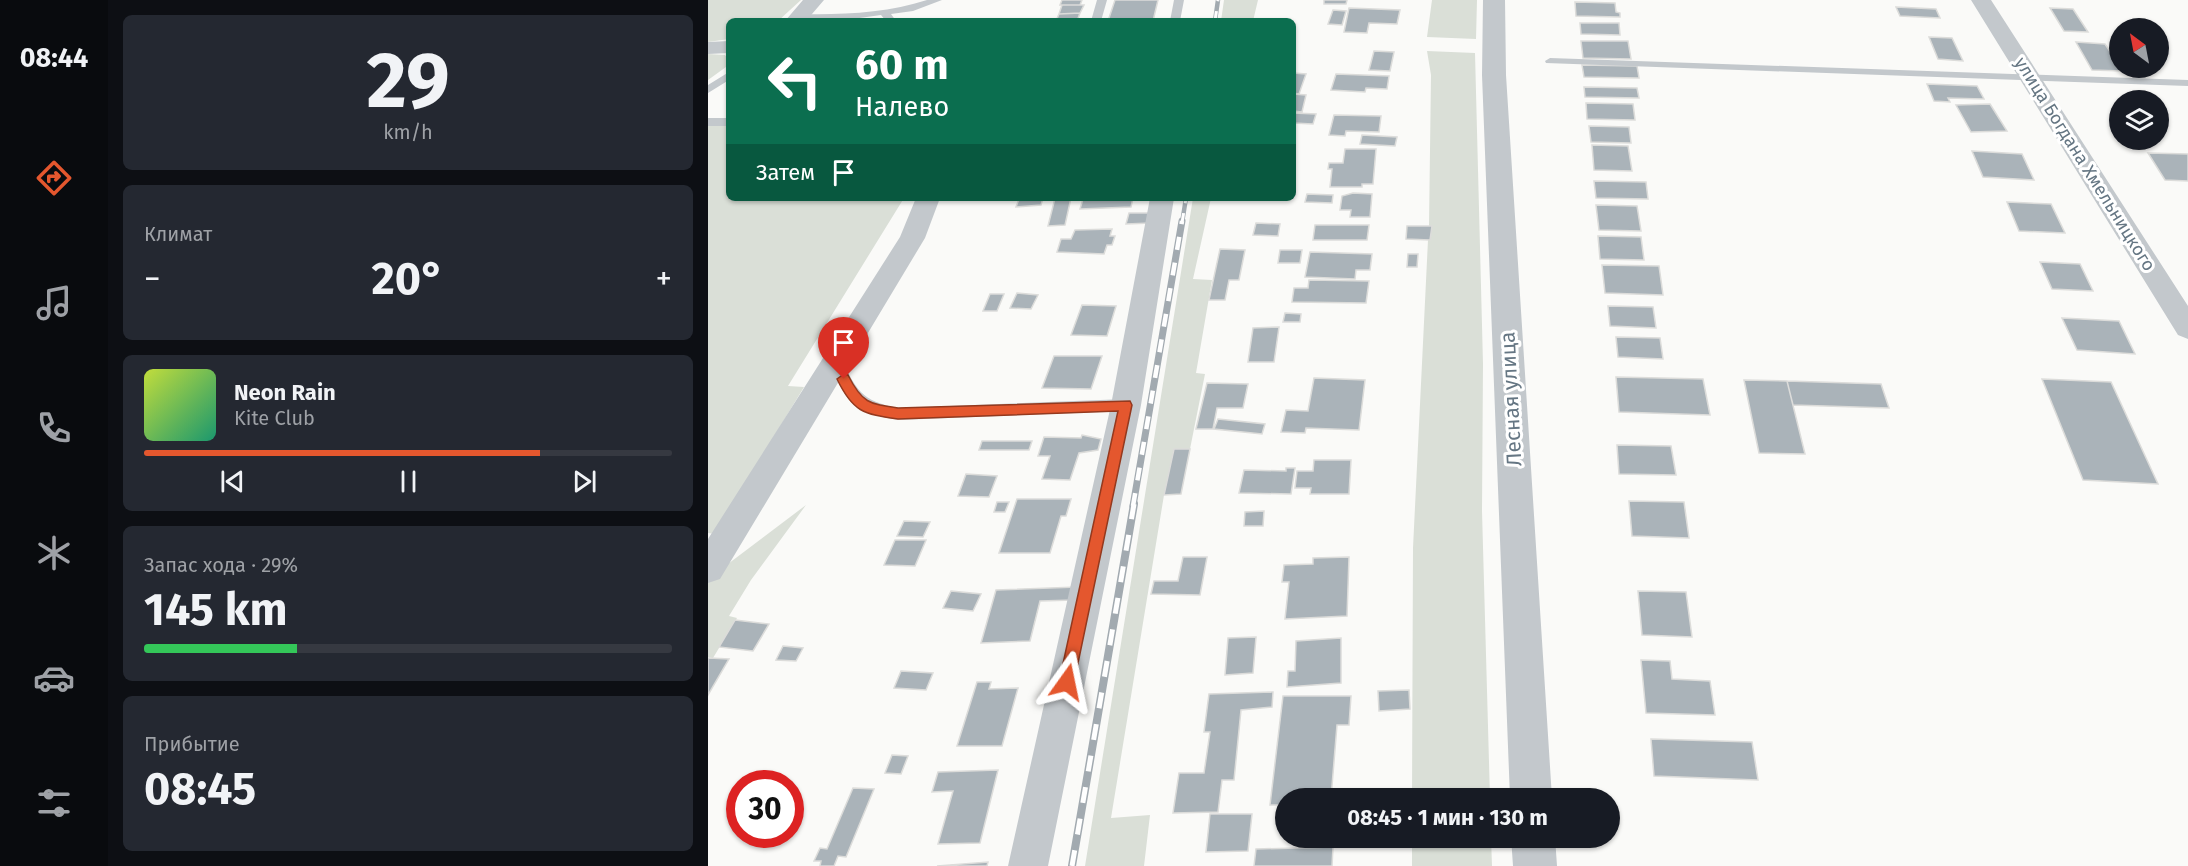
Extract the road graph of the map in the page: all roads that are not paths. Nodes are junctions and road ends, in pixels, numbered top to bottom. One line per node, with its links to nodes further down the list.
1 (814, 0): 8 (street)
2 (937, 0): 7 (lane)
3 (1102, 0): 11 (lane)
4 (1179, 0): 12 (lane)
5 (1494, 0): 28 (street, Лесная улица)
6 (1981, 0): 16 (street, улица Богдана Хмельницкого)
7 (884, 12): 9 (lane); 10 (lane)
8 (799, 18)
9 (838, 18)
10 (889, 18)
11 (1097, 18)
12 (1176, 18)
13 (726, 47): 14 (street)
14 (708, 48)
15 (1550, 61): 16 (lane)
16 (2030, 76): 18 (lane); 24 (street, улица Богдана Хмельницкого)
17 (726, 77): 19 (lane)
18 (2188, 83)
19 (708, 90)
20 (708, 122): 21 (lane)
21 (726, 122)
22 (927, 201): 25 (street)
23 (1161, 201): 26 (street)
24 (2188, 328)
25 (835, 361): 26 (lane); 27 (street)
26 (1126, 405): 30 (street)
27 (708, 568)
28 (1530, 788)
29 (1534, 848): 31 (street)
30 (1028, 866)
31 (1535, 866)

